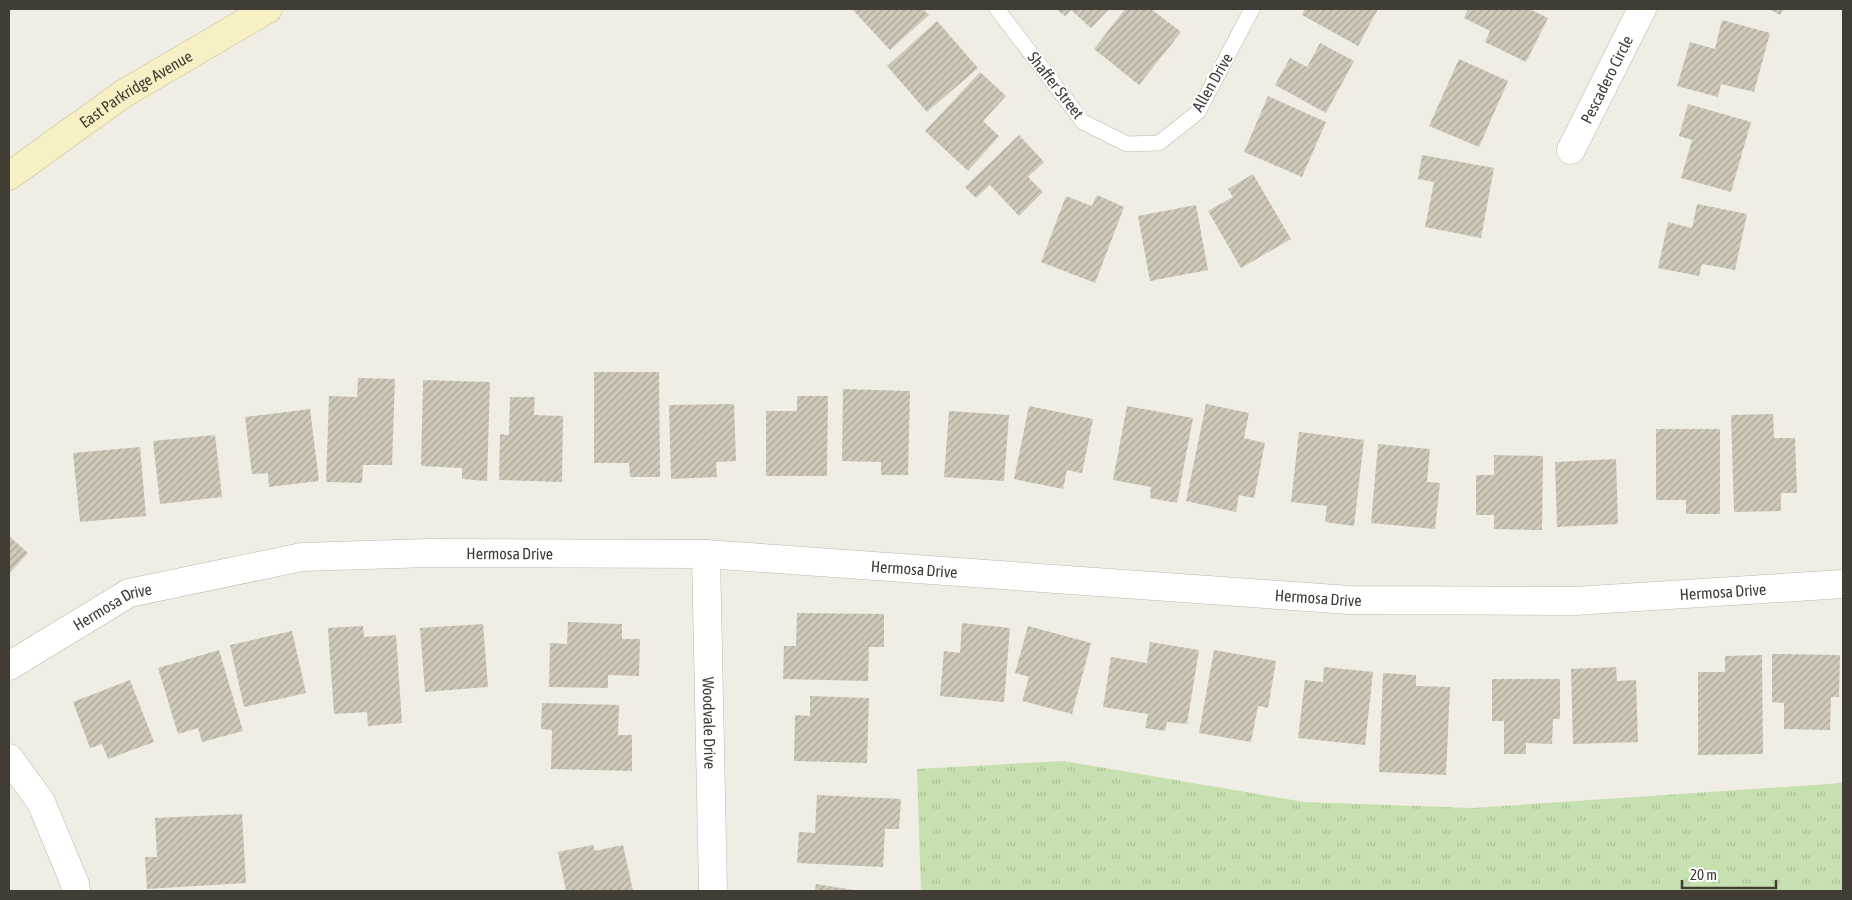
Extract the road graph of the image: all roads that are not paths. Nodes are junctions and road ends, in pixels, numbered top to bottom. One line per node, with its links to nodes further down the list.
1 (268, 9): 7 (main road, East Parkridge Avenue)
2 (997, 9): 5 (lane, Shaffer Street)
3 (1252, 9): 5 (lane, Allen Drive)
4 (1642, 9): 6 (street, Pescadero Circle)
5 (1159, 143)
6 (1571, 150)
7 (9, 176)
8 (706, 554): 9 (street, Hermosa Drive); 10 (street, Hermosa Drive); 13 (street, Woodvale Drive)
9 (1843, 584)
10 (9, 666)
11 (9, 758): 12 (street)
12 (76, 891)
13 (713, 891)

